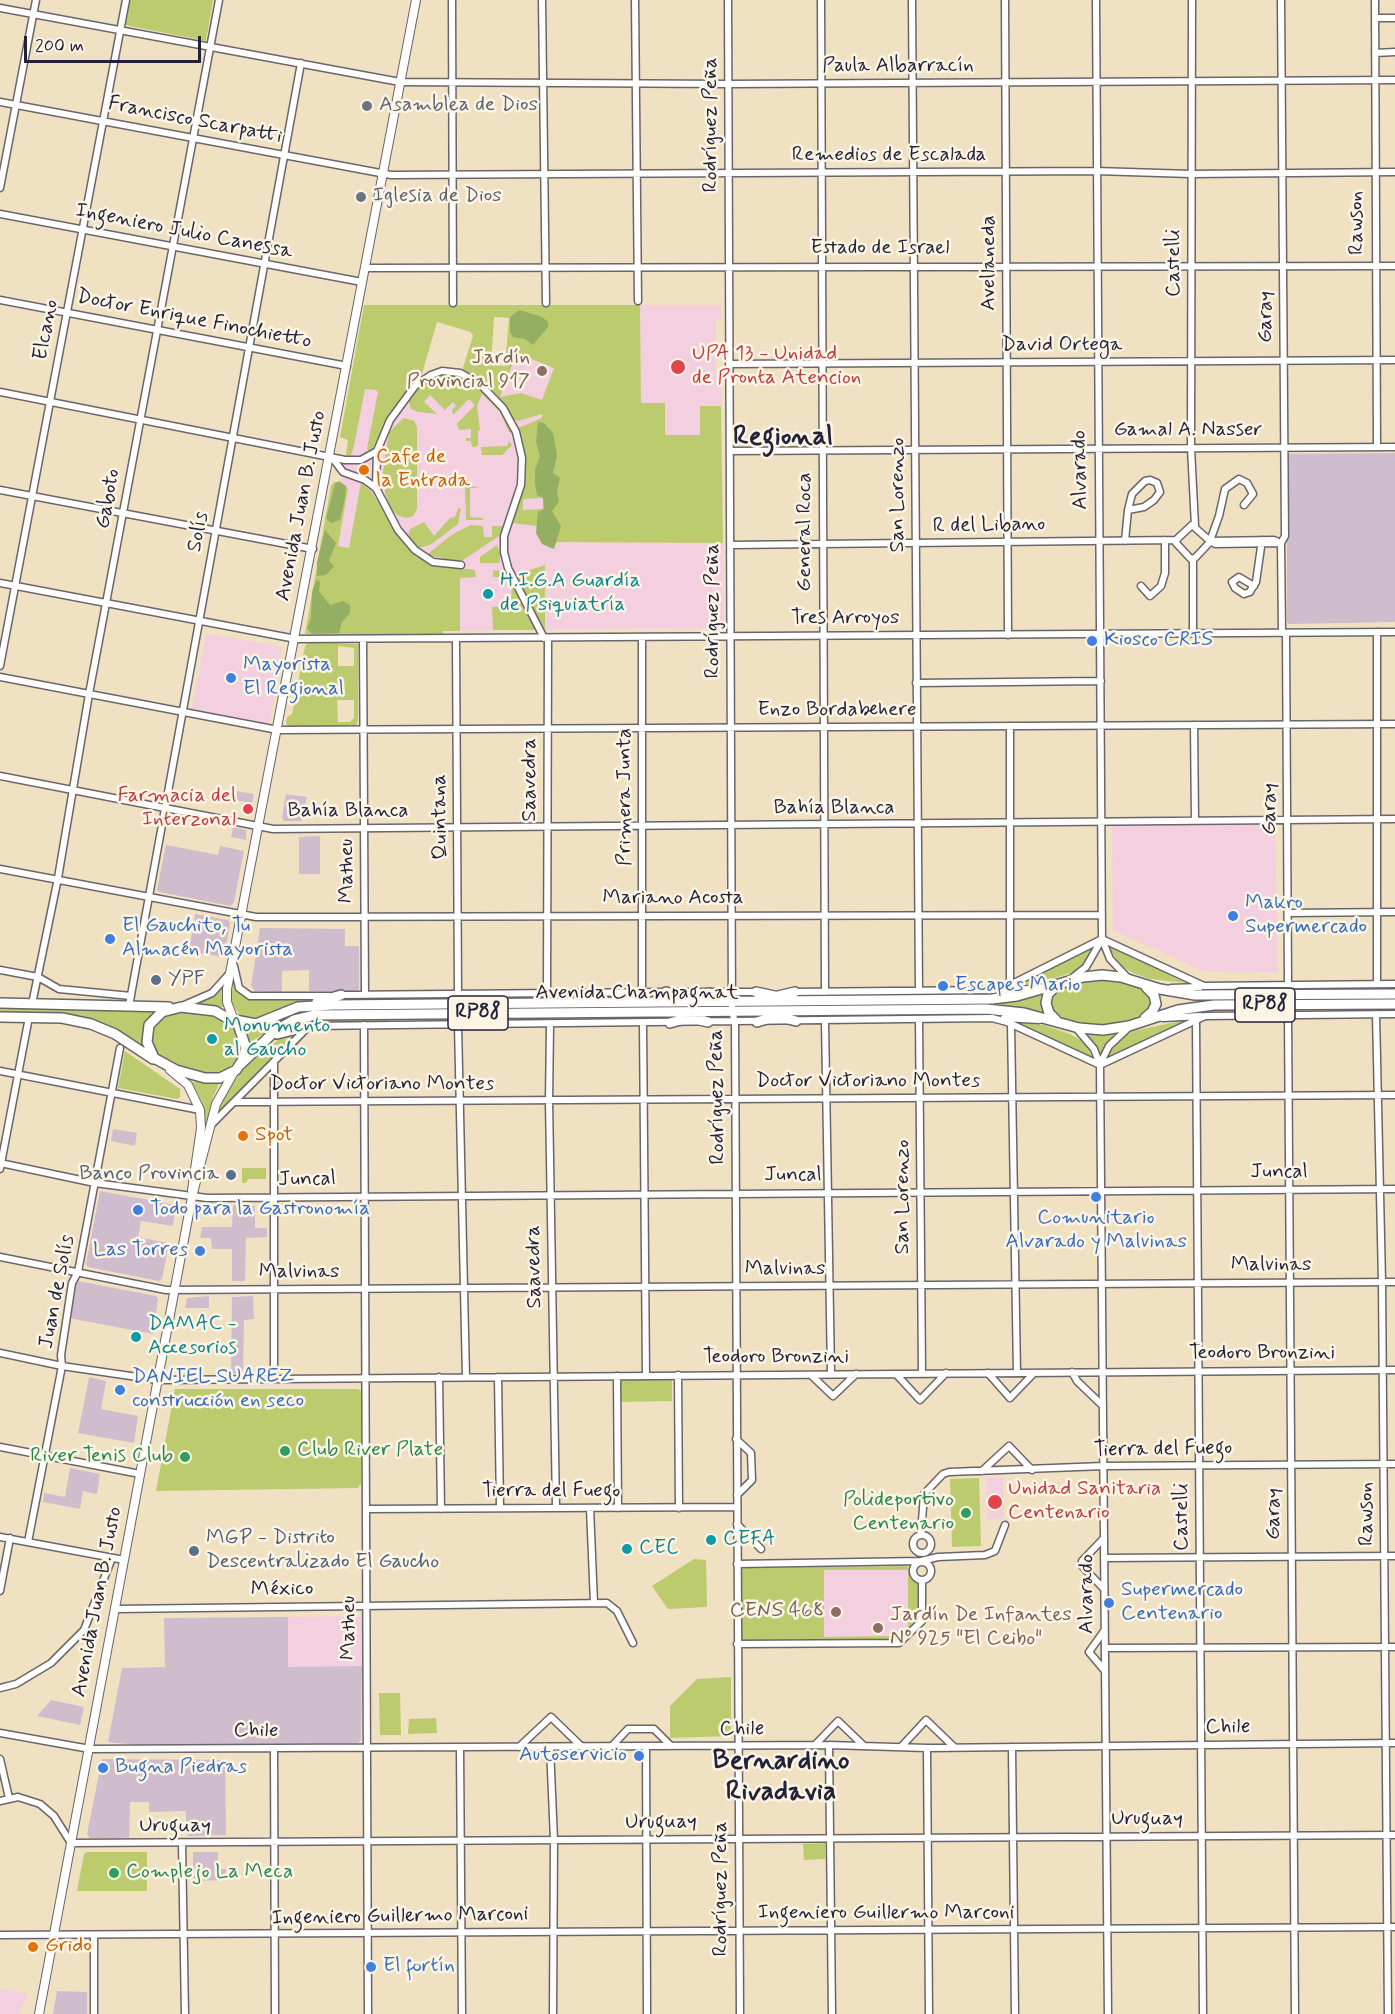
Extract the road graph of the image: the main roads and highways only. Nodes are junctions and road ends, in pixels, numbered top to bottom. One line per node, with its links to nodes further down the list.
1 (416, 0): 19 (main road, Avenida Juan B. Justo)
2 (1135, 981): 3 (highway, Avenida Champagnat / RP88); 5 (highway, Avenida Champagnat / RP88); 24 (highway)
3 (1061, 984): 9 (highway, Avenida Champagnat / RP88); 25 (highway)
4 (666, 992): 7 (highway)
5 (1395, 994)
6 (341, 996): 14 (highway)
7 (688, 998): 10 (highway); 15 (highway)
8 (757, 1001): 9 (highway, Avenida Champagnat / RP88); 9 (highway); 10 (highway, Avenida Champagnat / RP88); 16 (highway)
9 (796, 1001): 16 (highway); 25 (highway, Avenida Champagnat / RP88)
10 (708, 1002): 15 (highway, Avenida Champagnat / RP88); 18 (highway)
11 (0, 1004): 13 (highway, RP88)
12 (1395, 1004): 24 (highway, Avenida Champagnat / RP88)
13 (178, 1007): 19 (highway, RP88); 28 (highway)
14 (298, 1007): 15 (highway, Avenida Champagnat / RP88); 19 (highway, Avenida Champagnat / RP88)
15 (671, 1007): 18 (highway); 27 (highway, Avenida Champagnat / RP88)
16 (776, 1016): 20 (highway); 22 (highway)
17 (0, 1017): 28 (highway)
18 (691, 1018): 21 (highway); 23 (highway)
19 (234, 1019): 29 (highway)
20 (796, 1021)
21 (708, 1022)
22 (757, 1022)
23 (670, 1023)
24 (1136, 1023): 25 (highway, Avenida Champagnat / RP88)
25 (1067, 1025)
26 (309, 1026): 27 (highway)
27 (263, 1040): 29 (highway, Avenida Champagnat / RP88)
28 (160, 1063): 29 (highway); 30 (main road, Avenida Juan B. Justo)
29 (238, 1067): 30 (main road, Avenida Juan B. Justo)
30 (192, 1197): 31 (main road, Avenida Juan B. Justo)
31 (39, 2014)

